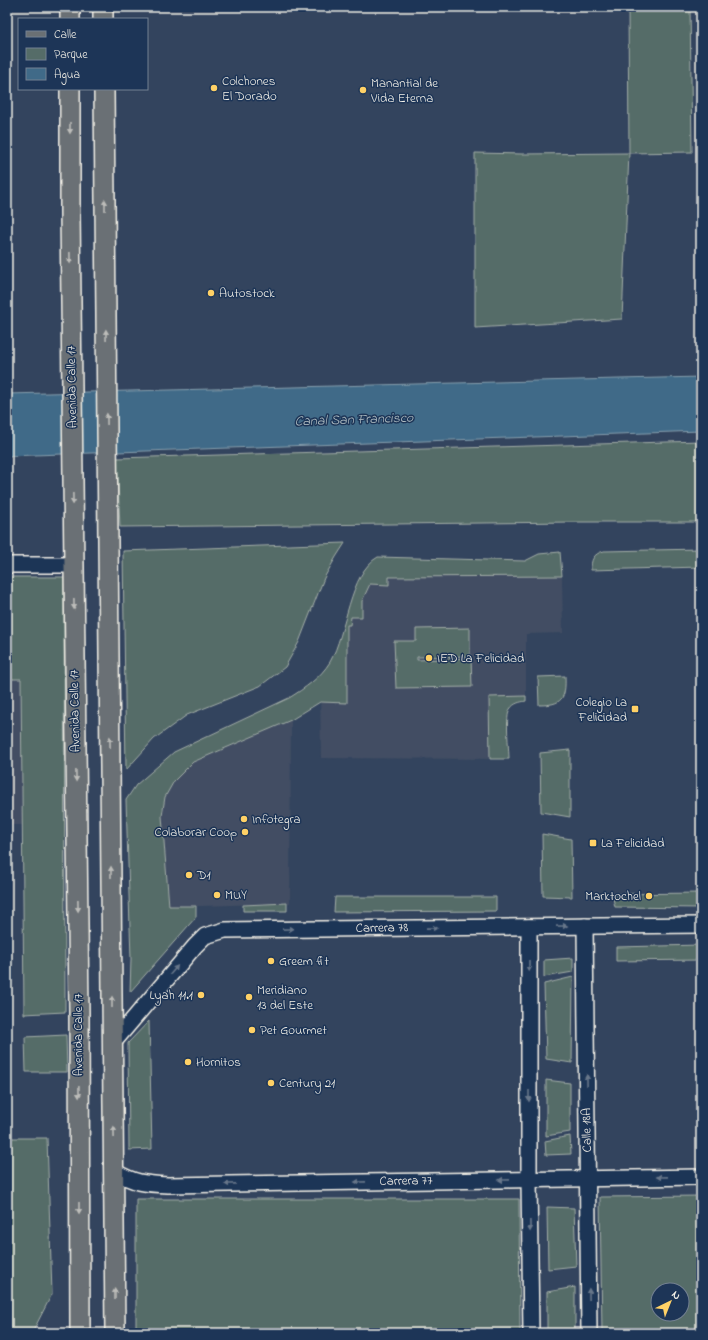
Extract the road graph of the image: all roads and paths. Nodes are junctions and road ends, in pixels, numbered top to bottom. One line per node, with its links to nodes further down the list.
1 (70, 7): 3 (main road)
2 (103, 7): 4 (main road)
3 (70, 18)
4 (104, 18)
5 (70, 90): 8 (main road, Avenida Calle 17, one-way to 8)
6 (104, 90): 12 (main road, one-way to 6)
7 (7, 565): 8 (street)
8 (74, 565): 17 (main road, Avenida Calle 17, one-way to 17)
9 (701, 925): 10 (street, Carrera 78)
10 (585, 926): 11 (street, Carrera 78, one-way to 10); 15 (street, Calle 18A, one-way to 10)
11 (529, 927): 12 (street, Carrera 78, one-way to 11); 16 (street, one-way to 16)
12 (113, 1043): 13 (main road, one-way to 12)
13 (114, 1171): 16 (street, Carrera 77, one-way to 13); 18 (main road, one-way to 13)
14 (701, 1177): 15 (street, Carrera 77, one-way to 15)
15 (587, 1178): 16 (street, Carrera 77); 20 (street, Calle 18A, one-way to 15)
16 (529, 1180): 19 (street, one-way to 19)
17 (80, 1333)
18 (115, 1333)
19 (531, 1333)
20 (589, 1333)

